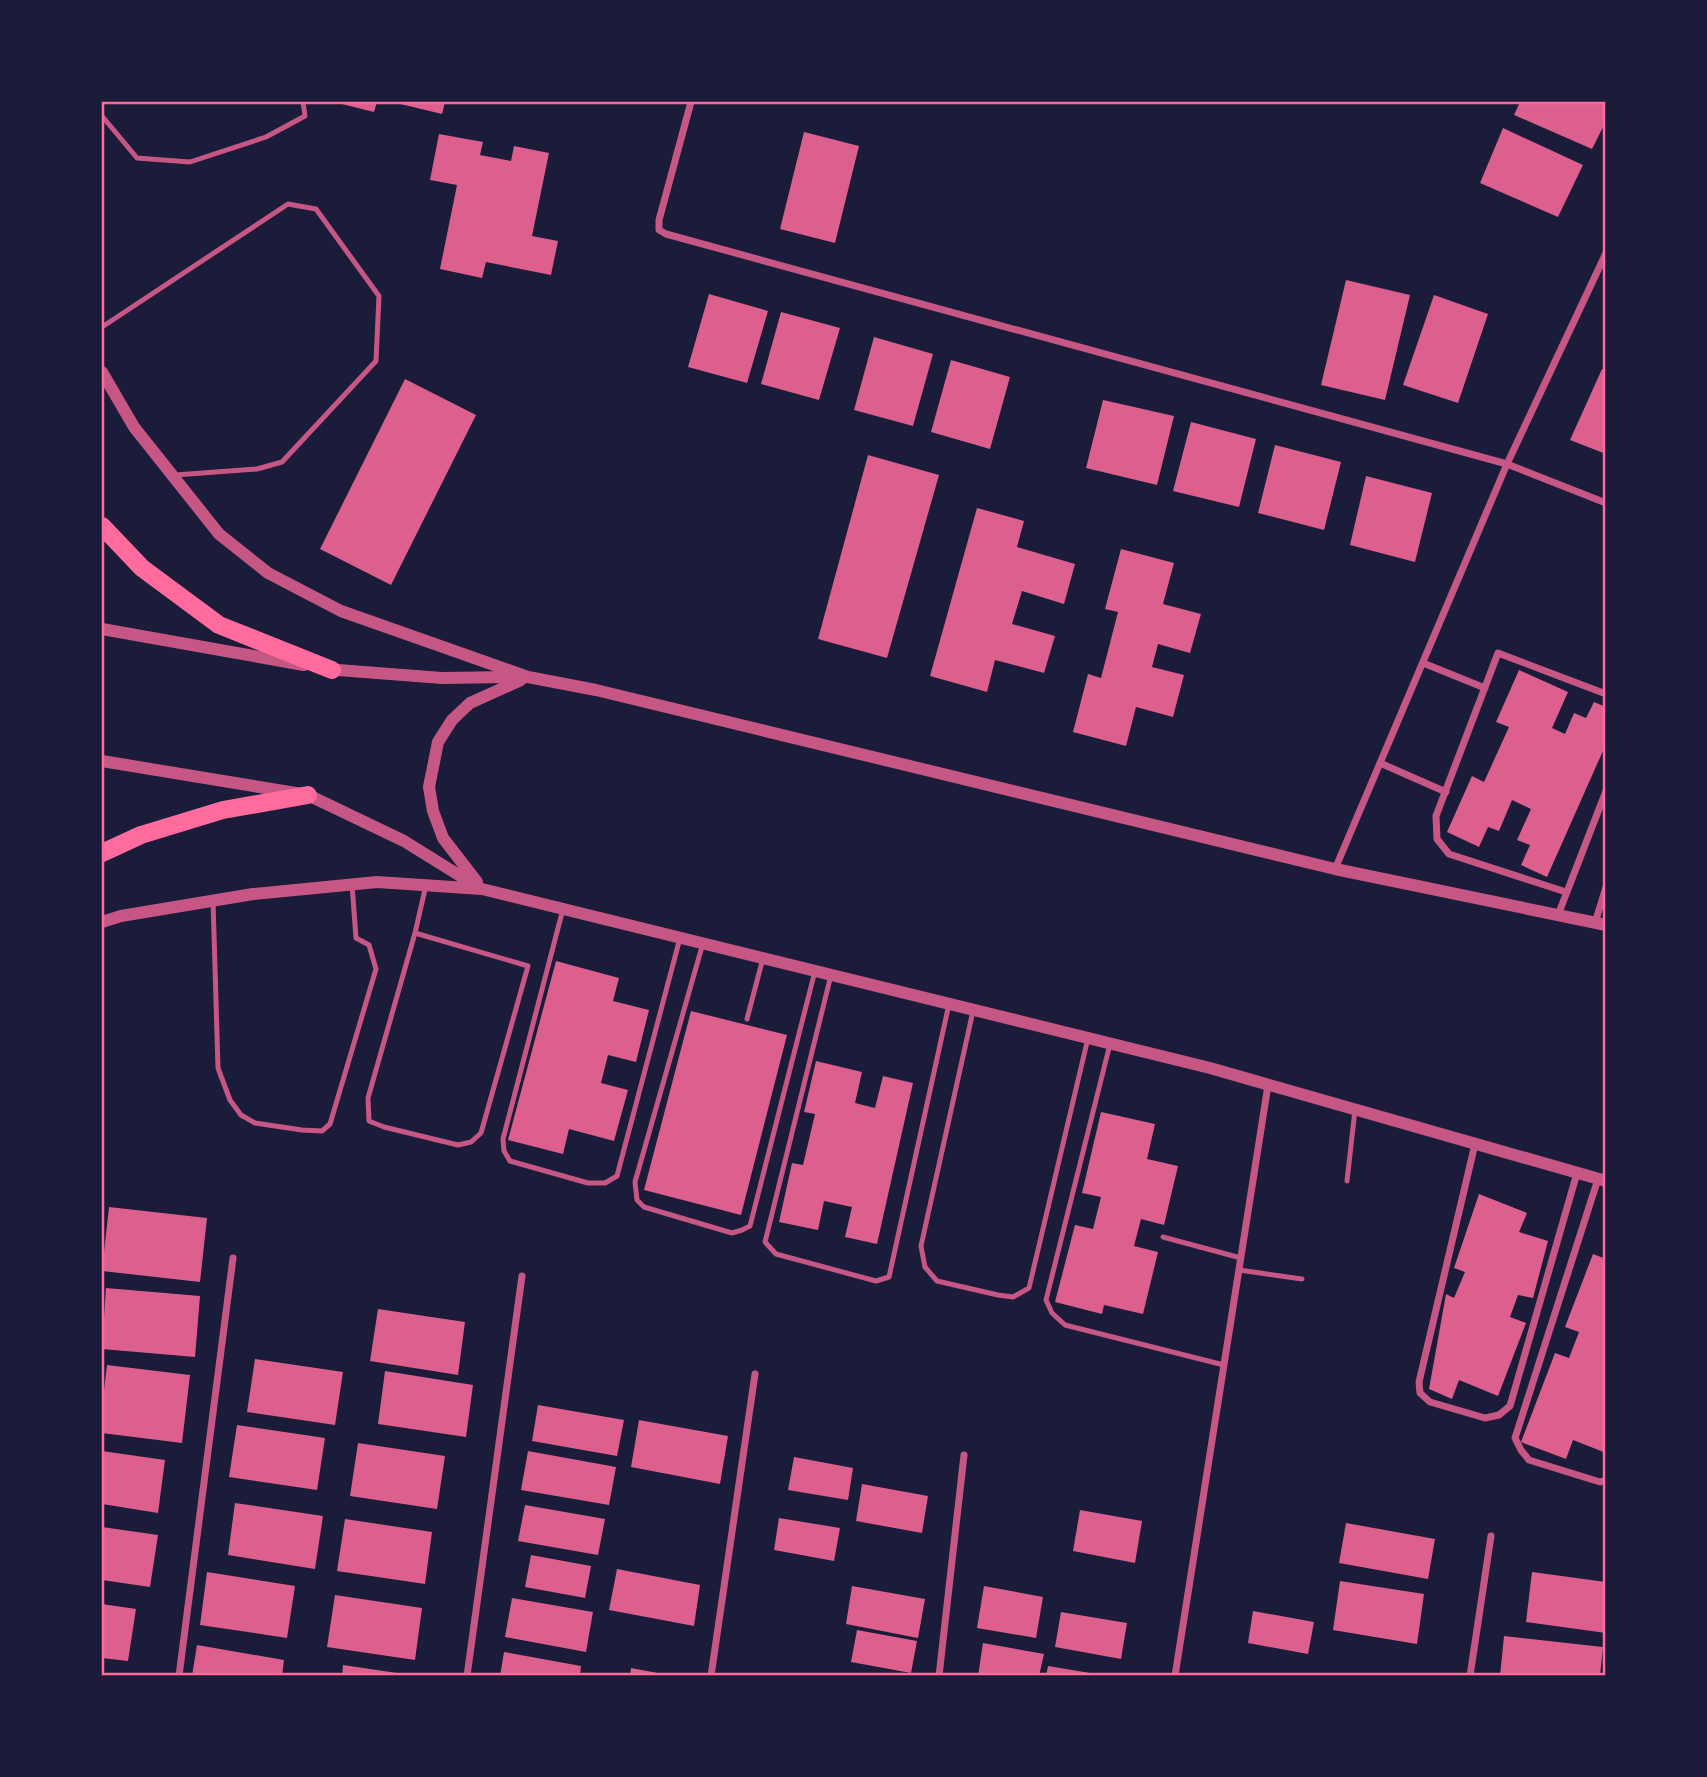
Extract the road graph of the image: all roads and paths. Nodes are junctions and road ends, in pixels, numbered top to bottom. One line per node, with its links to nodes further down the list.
1 (303, 102): 3 (lane)
2 (691, 102): 7 (street)
3 (102, 116)
4 (1605, 253): 7 (street)
5 (102, 327): 8 (lane)
6 (102, 372): 8 (street)
7 (1507, 464): 9 (street); 12 (street)
8 (172, 475): 14 (street)
9 (1605, 503)
10 (102, 526): 13 (main road)
11 (102, 629): 13 (street)
12 (1423, 663): 15 (street); 18 (street)
13 (332, 670): 14 (street)
14 (528, 677): 23 (street); 27 (street)
15 (1485, 688): 16 (street); 20 (street)
16 (1605, 694)
17 (102, 761): 21 (street)
18 (1380, 763): 20 (street); 23 (street)
19 (1605, 791): 28 (street)
20 (1446, 792): 28 (street)
21 (307, 795): 22 (main road); 27 (street)
22 (102, 853)
23 (1335, 869): 31 (street)
24 (352, 884): 25 (street); 29 (street); 29 (lane)
25 (426, 886): 27 (street); 34 (lane)
26 (1605, 887): 33 (street)
27 (482, 889): 30 (street)
28 (1566, 892): 31 (street)
29 (213, 900): 32 (street)
30 (563, 909): 35 (street); 35 (lane)
31 (1558, 915): 33 (street)
32 (102, 922)
33 (1600, 924)
34 (415, 933): 34 (lane)
35 (681, 937): 36 (street)
36 (703, 943): 37 (street); 38 (lane)
37 (763, 958): 38 (street); 42 (lane)
38 (815, 971): 39 (street)
39 (831, 975): 40 (street); 40 (lane)
40 (949, 1004): 41 (street)
41 (974, 1010): 43 (street); 43 (lane)
42 (747, 1020)
43 (1088, 1038): 44 (street)
44 (1110, 1044): 45 (street); 57 (lane)
45 (1268, 1085): 46 (street); 53 (street)
46 (1355, 1110): 47 (street); 50 (lane)
47 (1475, 1144): 48 (street); 48 (street)
48 (1577, 1173): 49 (street)
49 (1602, 1180): 60 (street)
50 (1347, 1181)
51 (1163, 1237): 53 (lane)
52 (233, 1258): 62 (street)
53 (1241, 1258): 54 (street)
54 (1239, 1270): 56 (lane); 57 (street)
55 (522, 1276): 63 (street)
56 (1302, 1279)
57 (1223, 1364): 66 (street)
58 (755, 1374): 64 (street)
59 (964, 1455): 65 (street)
60 (1605, 1480)
61 (1491, 1536): 67 (street)
62 (179, 1675)
63 (467, 1675)
64 (711, 1675)
65 (939, 1675)
66 (1175, 1675)
67 (1470, 1675)

